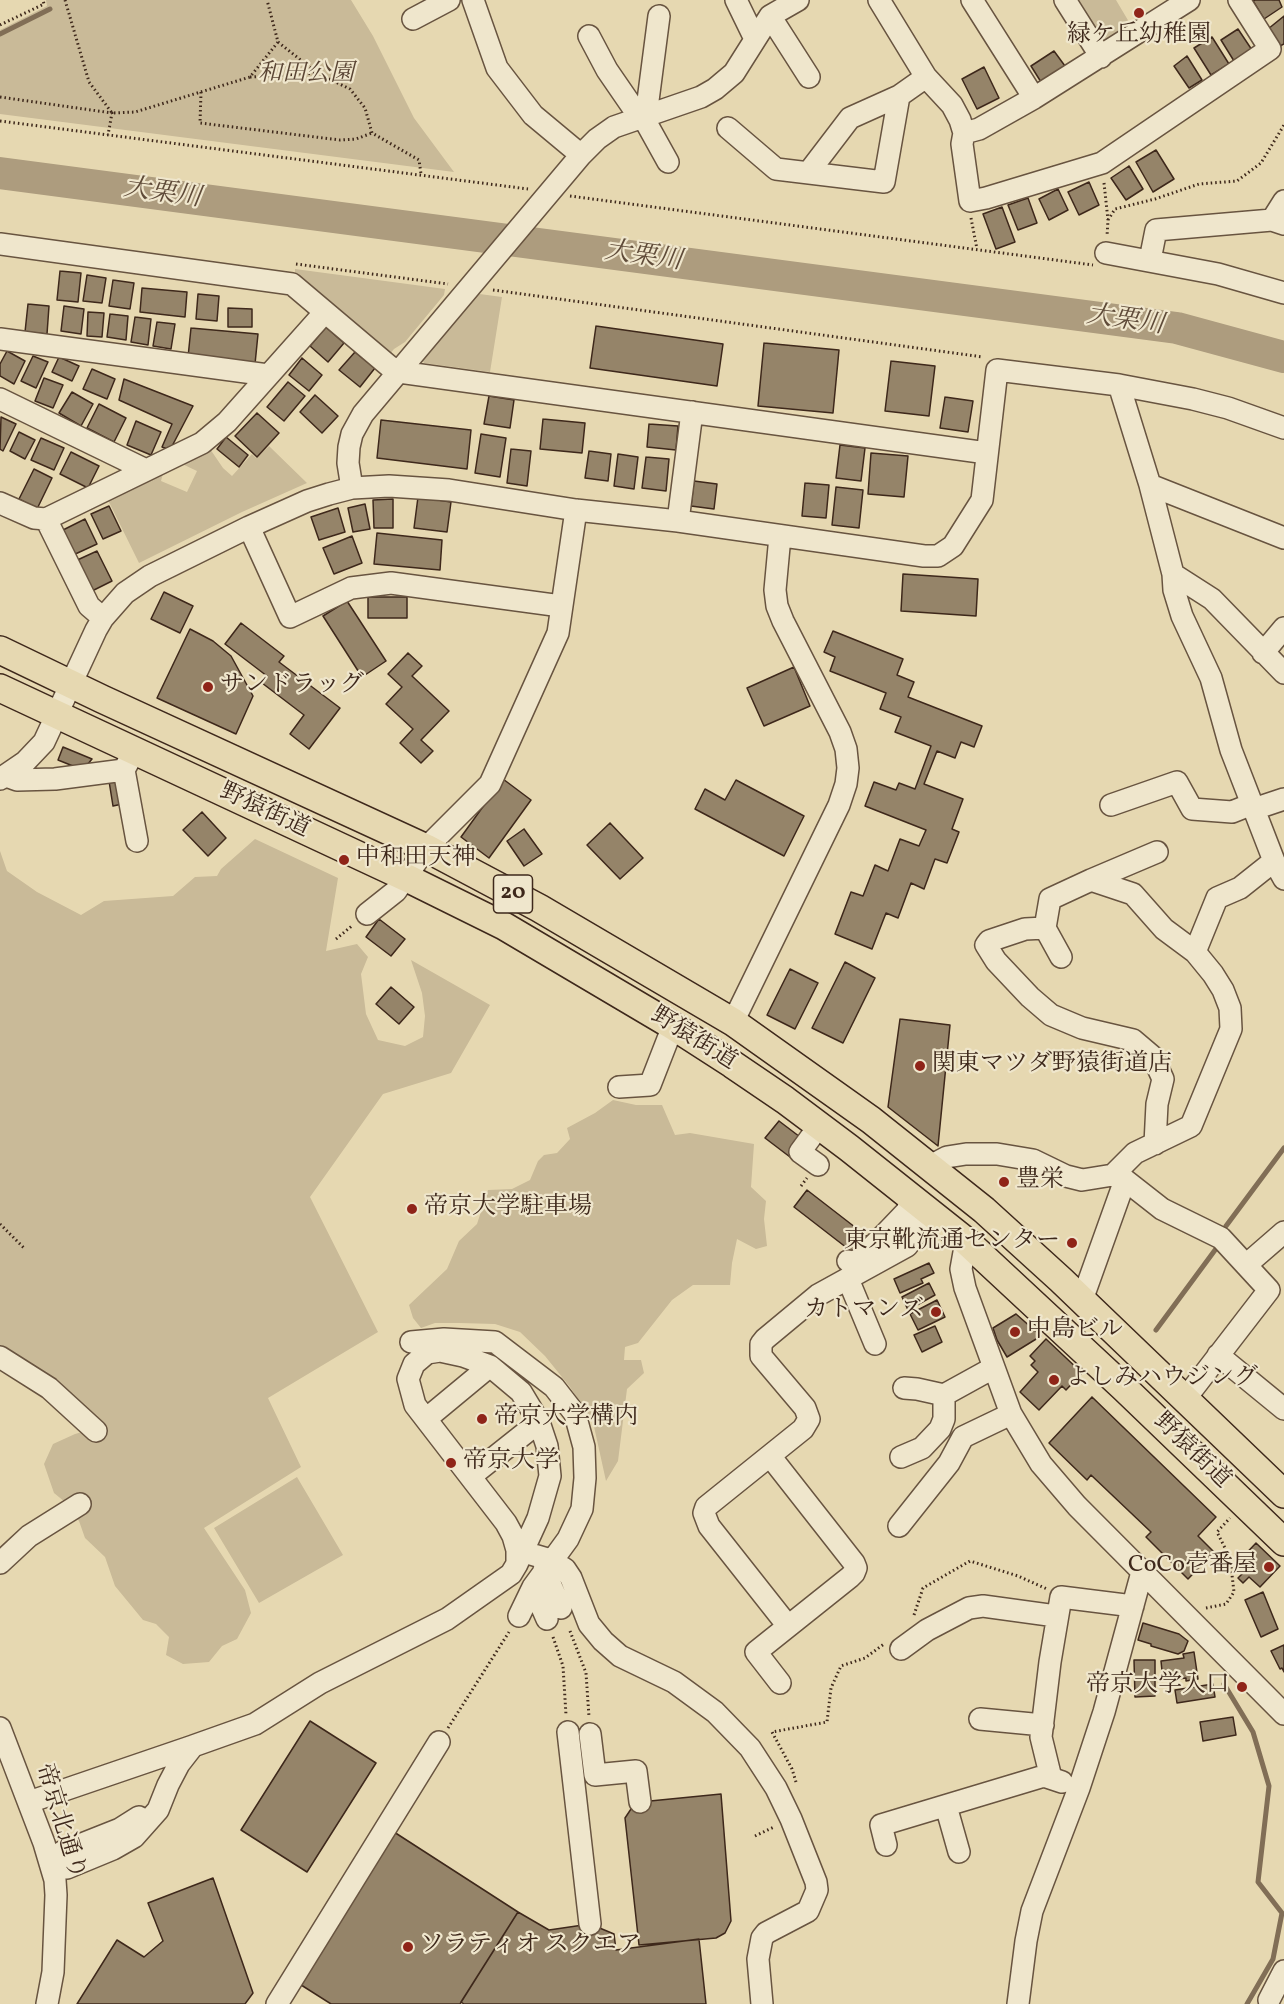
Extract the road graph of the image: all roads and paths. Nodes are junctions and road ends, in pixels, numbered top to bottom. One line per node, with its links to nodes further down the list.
1 (44, 0): 16 (path)
2 (65, 0): 29 (path)
3 (267, 0): 19 (path)
4 (449, 0): 15 (street)
5 (473, 0): 37 (street)
6 (736, 0): 18 (street)
7 (798, 0): 14 (street)
8 (879, 0): 24 (street)
9 (972, 0): 28 (street)
10 (1065, 0): 20 (street)
11 (1189, 0): 20 (street)
12 (1239, 0): 39 (street)
13 (659, 16): 30 (street)
14 (770, 16): 18 (street); 23 (street)
15 (412, 19)
16 (0, 26)
17 (589, 36): 30 (street)
18 (755, 39): 30 (street)
19 (278, 42): 21 (path); 22 (path)
20 (1101, 57): 28 (street)
21 (316, 73): 22 (path); 34 (path)
22 (250, 76): 25 (path)
23 (809, 77)
24 (926, 77): 26 (street); 35 (street)
25 (201, 92): 29 (path); 34 (path)
26 (899, 96): 40 (street); 40 (street)
27 (0, 97): 29 (path)
28 (1034, 98): 35 (street)
29 (112, 112): 36 (path)
30 (643, 117): 37 (street); 38 (street)
31 (0, 121): 36 (path)
32 (1284, 125): 46 (path)
33 (728, 128): 40 (street)
34 (372, 133): 41 (path)
35 (964, 133): 39 (street)
36 (108, 135): 41 (path)
37 (581, 154): 42 (street)
38 (668, 162)
39 (1102, 163): 46 (path)
40 (808, 173)
41 (421, 174): 42 (path)
42 (538, 194): 52 (street)
43 (568, 195): 49 (path)
44 (1284, 201): 47 (street)
45 (970, 219): 49 (path)
46 (1108, 220): 50 (path)
47 (1278, 222): 51 (street)
48 (0, 244): 54 (street)
49 (976, 249): 50 (path)
50 (1103, 260): 51 (street)
51 (1150, 260): 53 (street)
52 (480, 286): 56 (path); 57 (street)
53 (1284, 293)
54 (325, 312): 57 (street); 58 (street)
55 (0, 339): 58 (street)
56 (995, 364): 59 (street); 63 (street)
57 (399, 372): 61 (street); 66 (street)
58 (268, 375): 64 (street)
59 (1119, 386): 62 (street); 65 (street)
60 (0, 399): 64 (street)
61 (692, 412): 63 (street); 70 (street)
62 (1284, 428)
63 (987, 453): 72 (street)
64 (146, 470): 69 (street)
65 (1150, 485): 73 (street); 74 (street)
66 (351, 488): 68 (street); 71 (street)
67 (0, 503): 69 (street)
68 (576, 510): 70 (street); 75 (street)
69 (46, 519): 76 (street)
70 (678, 521): 72 (street)
71 (249, 527): 75 (street); 76 (street)
72 (780, 536): 100 (street)
73 (1284, 538)
74 (1173, 574): 79 (street); 88 (street)
75 (561, 606): 90 (street)
76 (103, 618): 81 (street)
77 (1284, 628): 79 (street)
78 (0, 650): 81 (main road, 野猿街道 / 20)
79 (1263, 653): 80 (street)
80 (1284, 674)
81 (71, 683): 83 (street); 90 (main road, 野猿街道 / 20)
82 (0, 688): 83 (main road, 野猿街道 / 20)
83 (57, 714): 84 (main road, 野猿街道 / 20); 85 (street)
84 (129, 760): 85 (street); 89 (street); 93 (main road, 野猿街道 / 20)
85 (3, 777)
86 (1284, 799): 88 (street)
87 (1112, 805): 88 (street)
88 (1253, 807): 92 (street)
89 (137, 841)
90 (426, 848): 93 (street); 100 (main road, 野猿街道 / 20)
91 (1157, 852): 94 (street)
92 (1279, 870): 98 (street)
93 (407, 878): 95 (street); 101 (main road, 野猿街道 / 20)
94 (1091, 880): 96 (street); 98 (street)
95 (362, 918): 97 (path)
96 (1046, 928): 99 (street); 104 (street)
97 (336, 939)
98 (1194, 952): 104 (street)
99 (1061, 957)
100 (733, 1022): 106 (main road, 野猿街道 / 20)
101 (673, 1026): 102 (street); 108 (main road, 野猿街道 / 20)
102 (619, 1087)
103 (811, 1137): 105 (street)
104 (1155, 1144): 107 (street)
105 (818, 1165)
106 (930, 1166): 107 (street); 109 (main road, 野猿街道 / 20)
107 (1119, 1178): 114 (street); 117 (street)
108 (919, 1202): 112 (main road, 野猿街道 / 20); 115 (street)
109 (984, 1210): 112 (main road); 116 (main road, 野猿街道 / 20)
110 (0, 1224): 113 (path)
111 (1284, 1232): 114 (street)
112 (966, 1241): 118 (main road, 野猿街道 / 20); 124 (street)
113 (24, 1248)
114 (1246, 1265): 121 (street)
115 (848, 1270): 120 (street); 133 (street)
116 (1061, 1280): 117 (main road, 野猿街道 / 20); 118 (main road)
117 (1082, 1300): 127 (main road, 野猿街道 / 20)
118 (1039, 1309): 140 (main road, 野猿街道 / 20)
119 (411, 1342): 143 (street)
120 (875, 1344)
121 (1218, 1355): 127 (street); 128 (street)
122 (0, 1357): 132 (street)
123 (490, 1366): 130 (street); 130 (street); 131 (street)
124 (993, 1368): 126 (street); 129 (street)
125 (904, 1388): 126 (street)
126 (944, 1395): 134 (street)
127 (1185, 1399): 136 (main road, 野猿街道 / 20)
128 (1284, 1409)
129 (1011, 1414): 139 (street); 144 (street)
130 (426, 1419): 135 (street)
131 (539, 1422): 135 (street); 141 (street)
132 (96, 1431)
133 (770, 1456): 150 (street); 150 (street)
134 (901, 1457)
135 (471, 1476): 141 (street)
136 (1284, 1494)
137 (80, 1504): 142 (street)
138 (1234, 1514): 146 (path)
139 (899, 1526)
140 (1284, 1542)
141 (519, 1555): 143 (street); 160 (street)
142 (0, 1563)
143 (543, 1572): 147 (street); 148 (street); 178 (street)
144 (1142, 1572): 145 (street); 153 (street)
145 (1133, 1606): 149 (street); 164 (street)
146 (1196, 1610)
147 (554, 1614): 157 (path); 158 (path)
148 (519, 1616): 159 (path)
149 (1056, 1616): 151 (street); 155 (street)
150 (788, 1626): 152 (street)
151 (902, 1649)
152 (780, 1683)
153 (1284, 1714)
154 (980, 1719): 155 (street)
155 (1043, 1725): 162 (street)
156 (0, 1728): 165 (street, 帝京北通り)
157 (568, 1732): 173 (street)
158 (590, 1734): 166 (street)
159 (439, 1742): 177 (street)
160 (193, 1746): 165 (street); 172 (street)
161 (792, 1769): 163 (path)
162 (1051, 1778): 164 (street); 167 (street)
163 (796, 1784)
164 (1079, 1788): 179 (street)
165 (29, 1802): 172 (street, 帝京北通り)
166 (640, 1802)
167 (946, 1806): 170 (street); 171 (street)
168 (779, 1825): 169 (path)
169 (755, 1836)
170 (886, 1845)
171 (959, 1852)
172 (51, 1865): 176 (street, 帝京北通り)
173 (590, 1924)
174 (1284, 1971): 175 (street)
175 (1269, 2000)
176 (47, 2004)
177 (277, 2004)
178 (762, 2004)
179 (1018, 2004)

